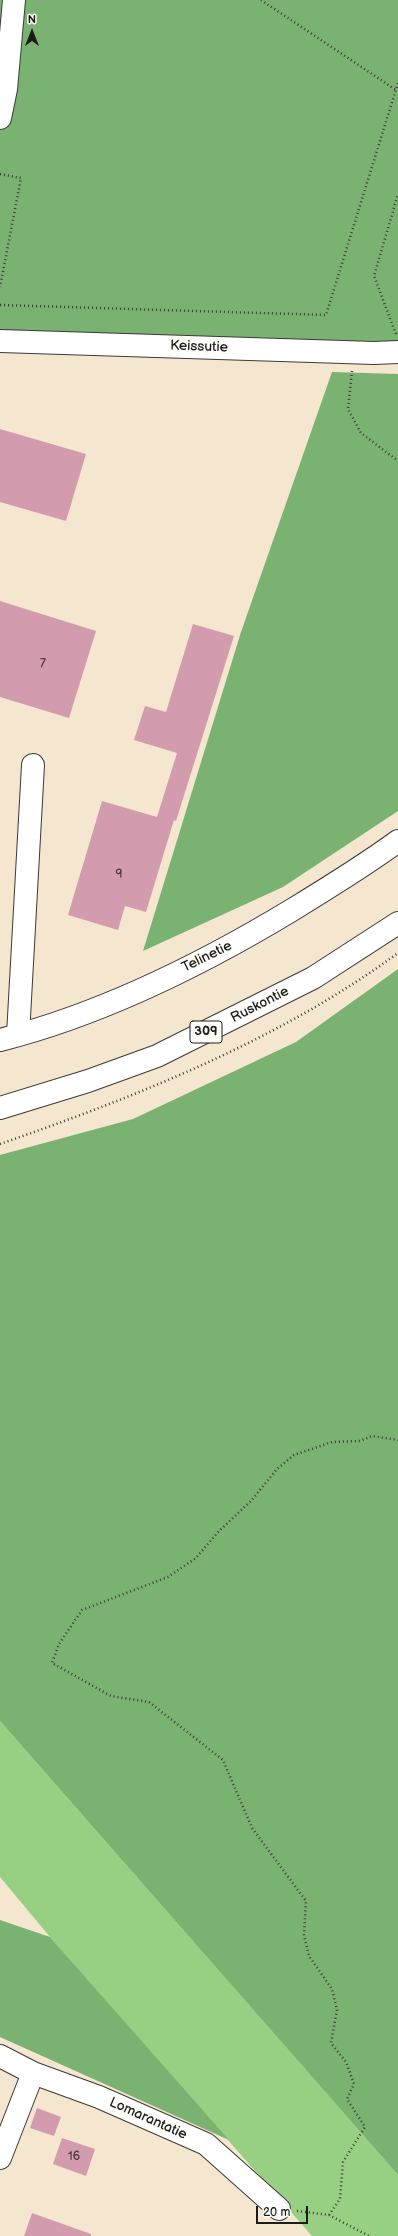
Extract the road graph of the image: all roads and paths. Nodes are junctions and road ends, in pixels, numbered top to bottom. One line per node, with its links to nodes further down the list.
1 (14, 0): 5 (street)
2 (261, 0): 4 (path)
3 (398, 83): 4 (path)
4 (396, 90): 9 (path)
5 (0, 118)
6 (0, 174): 8 (path)
7 (398, 194): 10 (path)
8 (0, 287)
9 (0, 305)
10 (398, 339)
11 (1, 345): 12 (street, Keissutie)
12 (354, 352): 13 (street, Keissutie); 14 (path)
13 (398, 352)
14 (398, 461)
15 (33, 765): 19 (street)
16 (398, 841): 19 (street, Telinetie)
17 (398, 923): 20 (street, Ruskontie / 309)
18 (398, 953): 21 (path)
19 (9, 1038)
20 (0, 1108)
21 (0, 1144)
22 (398, 1440): 27 (path)
23 (0, 2056): 24 (street, Lomarantatie)
24 (33, 2073): 25 (street); 26 (street, Lomarantatie)
25 (0, 2158)
26 (279, 2209): 27 (path)
27 (329, 2215): 28 (path)
28 (369, 2236)

